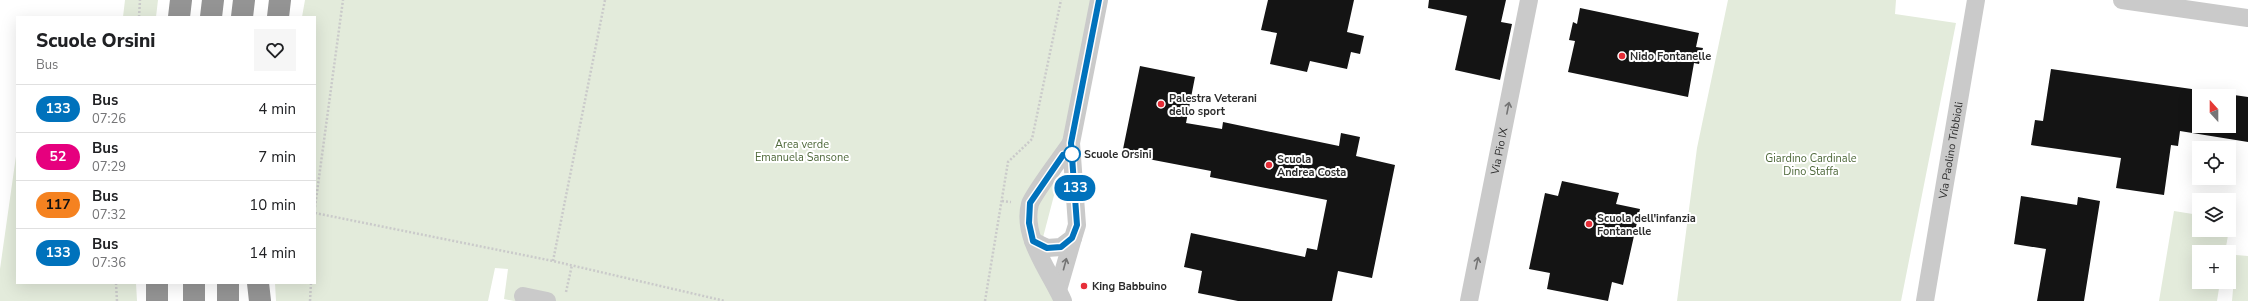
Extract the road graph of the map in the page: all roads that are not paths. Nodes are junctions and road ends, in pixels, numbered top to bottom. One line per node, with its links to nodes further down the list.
1 (181, 0): 9 (highway)
2 (213, 0): 10 (highway)
3 (244, 0): 11 (highway)
4 (280, 0): 12 (highway)
5 (1099, 0): 14 (street)
6 (1529, 0): 28 (street, Via Pio IX, one-way to 6)
7 (1976, 0): 29 (street, Via Paolino Tribbioli)
8 (2122, 0): 13 (street)
9 (179, 16)
10 (211, 16)
11 (242, 16)
12 (278, 16)
13 (2248, 18)
14 (1071, 143): 15 (street); 16 (street)
15 (1072, 238): 16 (street); 22 (street, one-way to 15)
16 (1033, 241): 22 (street)
17 (157, 284): 23 (highway)
18 (194, 284): 24 (highway)
19 (228, 284): 25 (highway)
20 (258, 284): 26 (highway)
21 (524, 296): 27 (street)
22 (1060, 296)
23 (157, 301)
24 (194, 301)
25 (228, 301)
26 (260, 301)
27 (547, 301)
28 (1469, 301)
29 (1925, 301)

